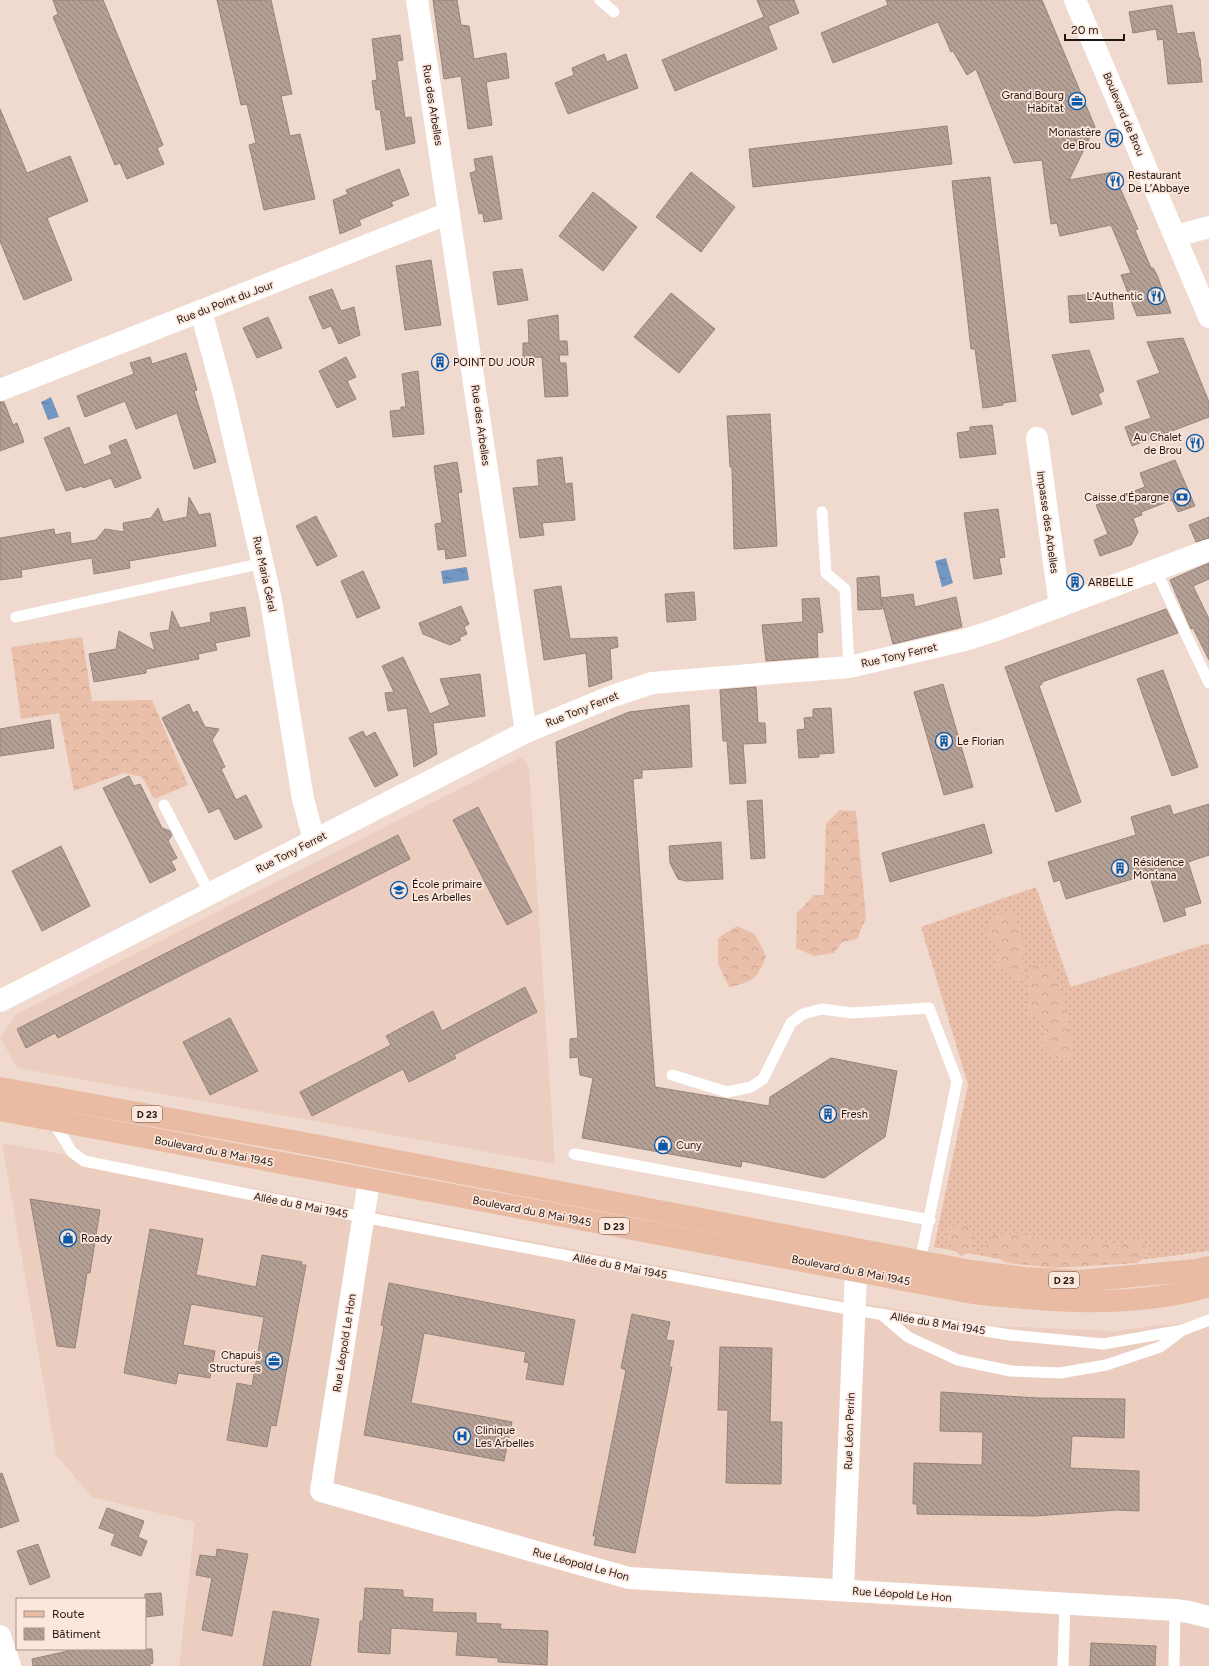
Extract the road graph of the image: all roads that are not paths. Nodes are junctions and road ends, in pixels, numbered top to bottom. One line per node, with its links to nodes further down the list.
1 (417, 0): 5 (street, Rue des Arbelles)
2 (600, 0): 4 (lane)
3 (1074, 0): 7 (street, Boulevard de Brou)
4 (614, 12)
5 (449, 213): 8 (street, Rue du Point du Jour); 20 (street, Rue des Arbelles)
6 (1209, 227): 7 (street)
7 (1176, 236): 9 (street, Boulevard de Brou)
8 (201, 311): 10 (street, Rue du Point du Jour); 14 (street, Rue Maria Géral)
9 (1209, 318)
10 (0, 390)
11 (1037, 438): 16 (street, Impasse des Arbelles)
12 (822, 512): 18 (lane)
13 (1209, 550): 15 (street, Rue Tony Ferret)
14 (263, 563): 17 (lane); 22 (street, Rue Maria Géral)
15 (1156, 571): 16 (street, Rue Tony Ferret); 19 (lane)
16 (1060, 606): 18 (street, Rue Tony Ferret)
17 (16, 617)
18 (849, 667): 20 (street, Rue Tony Ferret)
19 (1209, 683)
20 (526, 732): 22 (street, Rue Tony Ferret)
21 (164, 805): 23 (lane)
22 (314, 840): 23 (street, Rue Tony Ferret)
23 (210, 894): 24 (street, Rue Tony Ferret)
24 (0, 1001)
25 (672, 1075): 34 (lane)
26 (0, 1080): 28 (street)
27 (0, 1088): 28 (main road, Boulevard du 8 Mai 1945 / D 23)
28 (24, 1093): 35 (main road, Boulevard du 8 Mai 1945 / D 23)
29 (0, 1110): 30 (main road, Boulevard du 8 Mai 1945 / D 23)
30 (52, 1119): 32 (main road, Boulevard du 8 Mai 1945 / D 23); 33 (lane, Allée du 8 Mai 1945)
31 (574, 1154): 34 (lane)
32 (369, 1181): 33 (street, Rue Léopold Le Hon); 37 (main road, Boulevard du 8 Mai 1945 / D 23)
33 (363, 1217): 39 (lane, Allée du 8 Mai 1945); 43 (street, Rue Léopold Le Hon)
34 (930, 1220): 35 (lane)
35 (920, 1262): 36 (main road, Boulevard du 8 Mai 1945 / D 23)
36 (1209, 1267)
37 (856, 1271): 38 (main road, Boulevard du 8 Mai 1945 / D 23); 39 (street, Rue Léon Perrin)
38 (1209, 1286)
39 (854, 1310): 40 (lane, Allée du 8 Mai 1945); 43 (street, Rue Léon Perrin)
40 (880, 1314): 42 (lane, Allée du 8 Mai 1945); 42 (lane)
41 (1209, 1320): 42 (lane, Allée du 8 Mai 1945)
42 (1183, 1330)
43 (843, 1590): 44 (street, Rue Léopold Le Hon)
44 (1065, 1604): 45 (street, Rue Léopold Le Hon); 49 (lane)
45 (1175, 1610): 46 (street, Rue Léopold Le Hon); 50 (lane)
46 (1209, 1617)
47 (0, 1636): 48 (street)
48 (10, 1666)
49 (1063, 1666)
50 (1174, 1666)

